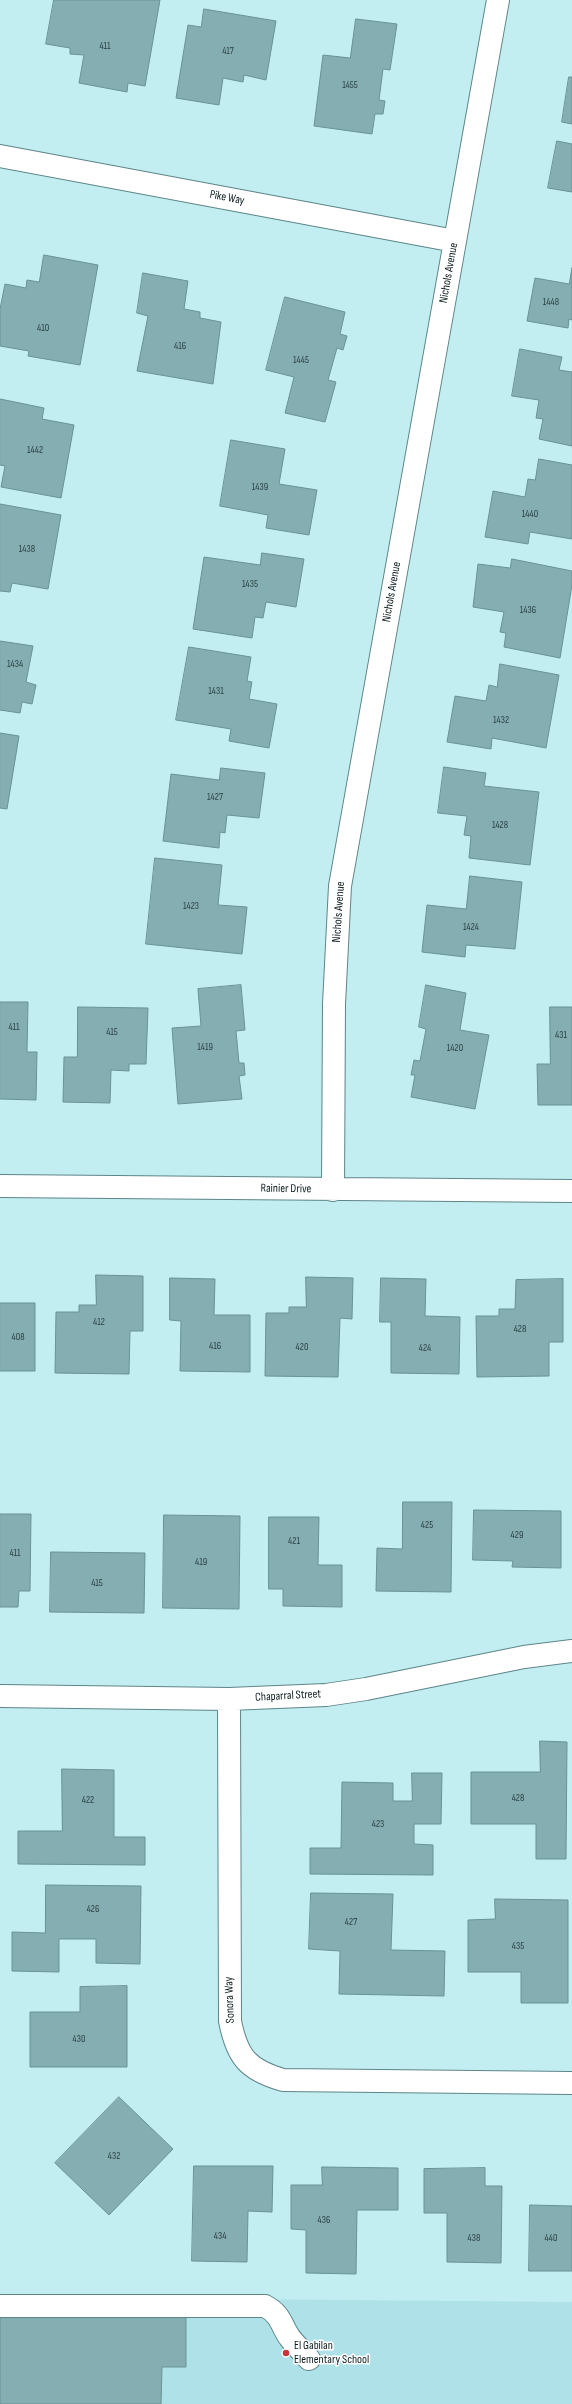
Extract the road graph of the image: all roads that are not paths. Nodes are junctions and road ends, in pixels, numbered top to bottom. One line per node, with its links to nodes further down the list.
1 (498, 0): 3 (street, Nichols Avenue)
2 (0, 156): 3 (street, Pike Way)
3 (455, 241): 5 (street, Nichols Avenue)
4 (0, 1186): 5 (street, Rainier Drive)
5 (332, 1190): 6 (street, Rainier Drive)
6 (572, 1192)
7 (572, 1651): 9 (street, Chaparral Street)
8 (0, 1696): 9 (street, Chaparral Street)
9 (229, 1699): 10 (street, Sonora Way)
10 (572, 2083)
11 (0, 2306): 12 (street)
12 (309, 2359)

